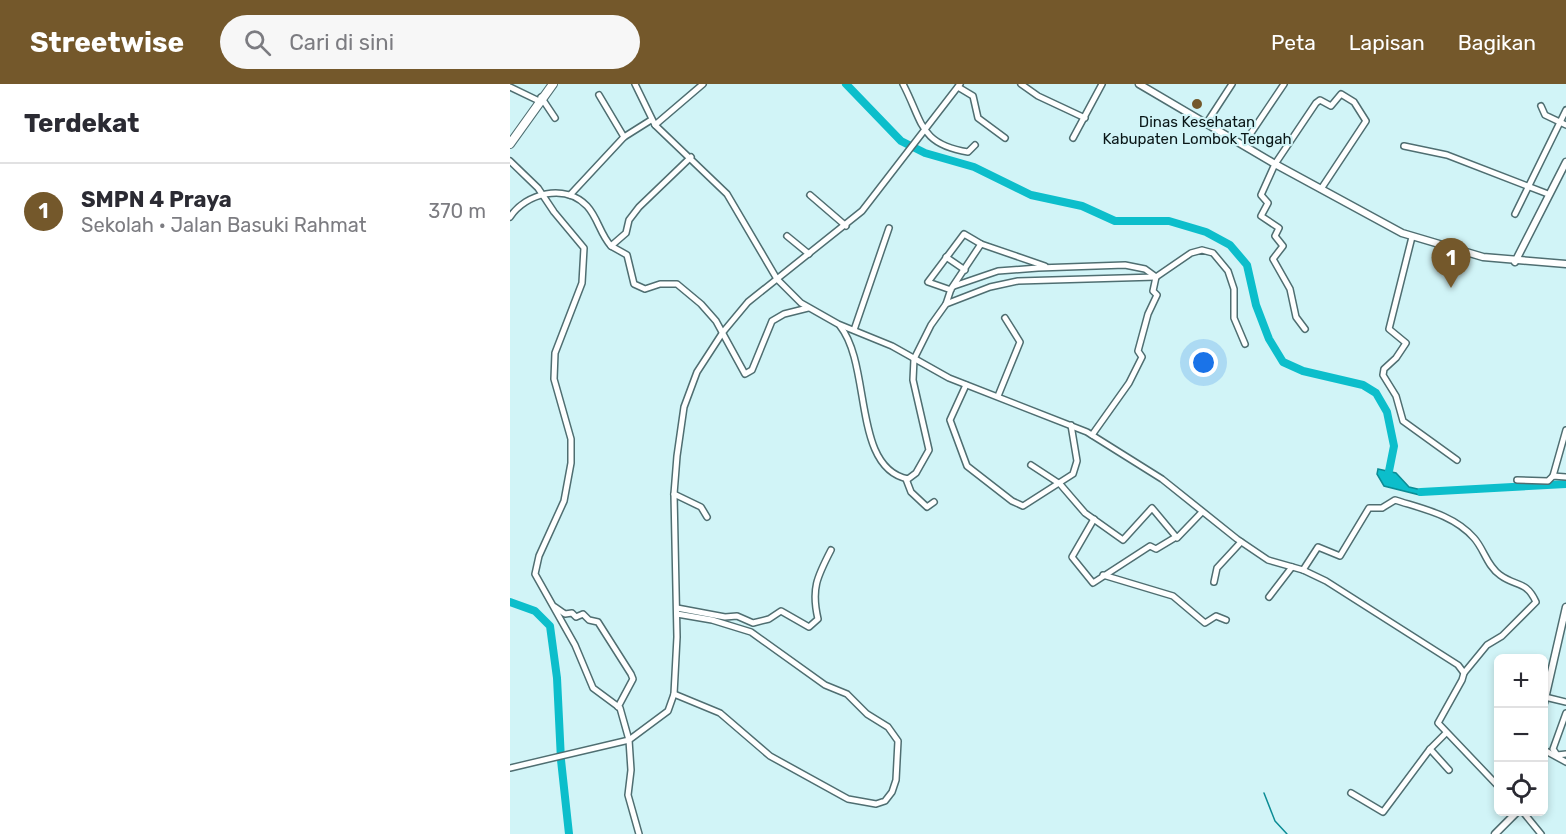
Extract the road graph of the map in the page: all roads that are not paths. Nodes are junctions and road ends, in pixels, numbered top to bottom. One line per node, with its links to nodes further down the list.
1 (551, 84): 14 (highway)
2 (635, 84): 19 (street)
3 (703, 84): 19 (street)
4 (903, 84): 22 (street)
5 (1021, 84): 18 (street)
6 (1102, 84): 18 (street)
7 (1139, 84): 12 (main road)
8 (1232, 84): 21 (street)
9 (1284, 84): 29 (street)
10 (959, 85): 22 (street); 25 (street)
11 (510, 87): 14 (street)
12 (1150, 87): 21 (main road)
13 (599, 95): 24 (street)
14 (540, 98): 17 (street); 23 (highway); 27 (highway)
15 (1541, 106): 20 (street)
16 (1566, 110): 20 (street)
17 (555, 118)
18 (1085, 118): 26 (street)
19 (653, 122): 24 (street); 31 (street)
20 (1563, 123): 35 (street)
21 (1206, 124): 29 (main road)
22 (925, 130): 28 (street); 43 (street)
23 (510, 133)
24 (624, 137): 39 (street)
25 (1005, 138)
26 (1073, 138)
27 (510, 144)
28 (975, 145)
29 (1243, 145): 34 (main road)
30 (1404, 146): 35 (street)
31 (691, 157): 48 (street); 56 (street)
32 (510, 161): 38 (street)
33 (1566, 162): 37 (main road)
34 (1275, 164): 36 (main road); 36 (street); 63 (street)
35 (1528, 187): 37 (street); 41 (street)
36 (1321, 189): 46 (main road)
37 (1548, 194): 51 (main road)
38 (542, 195): 39 (street); 42 (street); 92 (street)
39 (570, 195): 48 (street)
40 (810, 195): 43 (street)
41 (1515, 214)
42 (510, 217)
43 (846, 226): 49 (street)
44 (889, 228): 62 (street)
45 (787, 236): 49 (street)
46 (1412, 237): 51 (main road); 72 (street)
47 (981, 244): 50 (street); 53 (street); 54 (street)
48 (611, 246): 64 (street)
49 (809, 254): 56 (street)
50 (946, 257): 54 (street); 57 (street)
51 (1515, 262): 52 (main road)
52 (1566, 264)
53 (1048, 267): 55 (street); 57 (street)
54 (965, 270): 57 (street)
55 (1156, 277): 58 (street); 65 (street); 71 (street)
56 (777, 279): 59 (street); 64 (street)
57 (952, 288): 58 (street)
58 (946, 304): 66 (street)
59 (808, 308): 61 (street); 64 (street)
60 (1005, 318): 68 (street)
61 (839, 324): 62 (street); 76 (street)
62 (854, 330): 66 (street)
63 (1305, 330)
64 (723, 332): 79 (street)
65 (1245, 344)
66 (914, 359): 67 (street); 76 (street)
67 (966, 385): 68 (street); 78 (street)
68 (998, 396): 69 (street)
69 (1071, 425): 71 (street); 78 (street)
70 (1566, 429): 74 (street)
71 (1092, 435): 81 (street)
72 (1457, 460)
73 (1031, 465): 78 (street)
74 (1553, 476): 75 (street); 77 (street)
75 (1566, 477)
76 (906, 479): 80 (street)
77 (1517, 480)
78 (1060, 484): 83 (street)
79 (674, 494): 82 (street); 94 (street)
80 (934, 502)
81 (1202, 512): 84 (street); 85 (street)
82 (707, 517)
83 (1094, 519): 84 (street); 89 (street)
84 (1176, 537): 89 (street)
85 (1241, 543): 87 (street); 90 (street)
86 (831, 550): 94 (street)
87 (1292, 567): 88 (street); 91 (street)
88 (1303, 570): 96 (street); 96 (street)
89 (1103, 575): 95 (street)
90 (1214, 582)
91 (1269, 597)
92 (555, 607): 101 (street); 101 (street)
93 (1566, 607): 97 (main road)
94 (677, 611): 98 (street); 98 (street)
95 (1226, 620)
96 (1464, 673): 103 (street)
97 (1548, 683)
98 (674, 694): 104 (street)
99 (1548, 700): 100 (street)
100 (1566, 702)
101 (618, 706): 104 (street)
102 (1566, 713): 107 (street)
103 (1446, 733): 105 (street); 111 (street)
104 (629, 740): 109 (street); 115 (street)
105 (1430, 749): 110 (street); 112 (street)
106 (1548, 752): 108 (street)
107 (1566, 754)
108 (1566, 762)
109 (510, 768)
110 (1449, 770)
111 (1494, 782)
112 (1351, 793)
113 (1513, 816): 116 (main road)
114 (1526, 816): 117 (street)
115 (639, 834)
116 (1495, 834)
117 (1541, 834)

